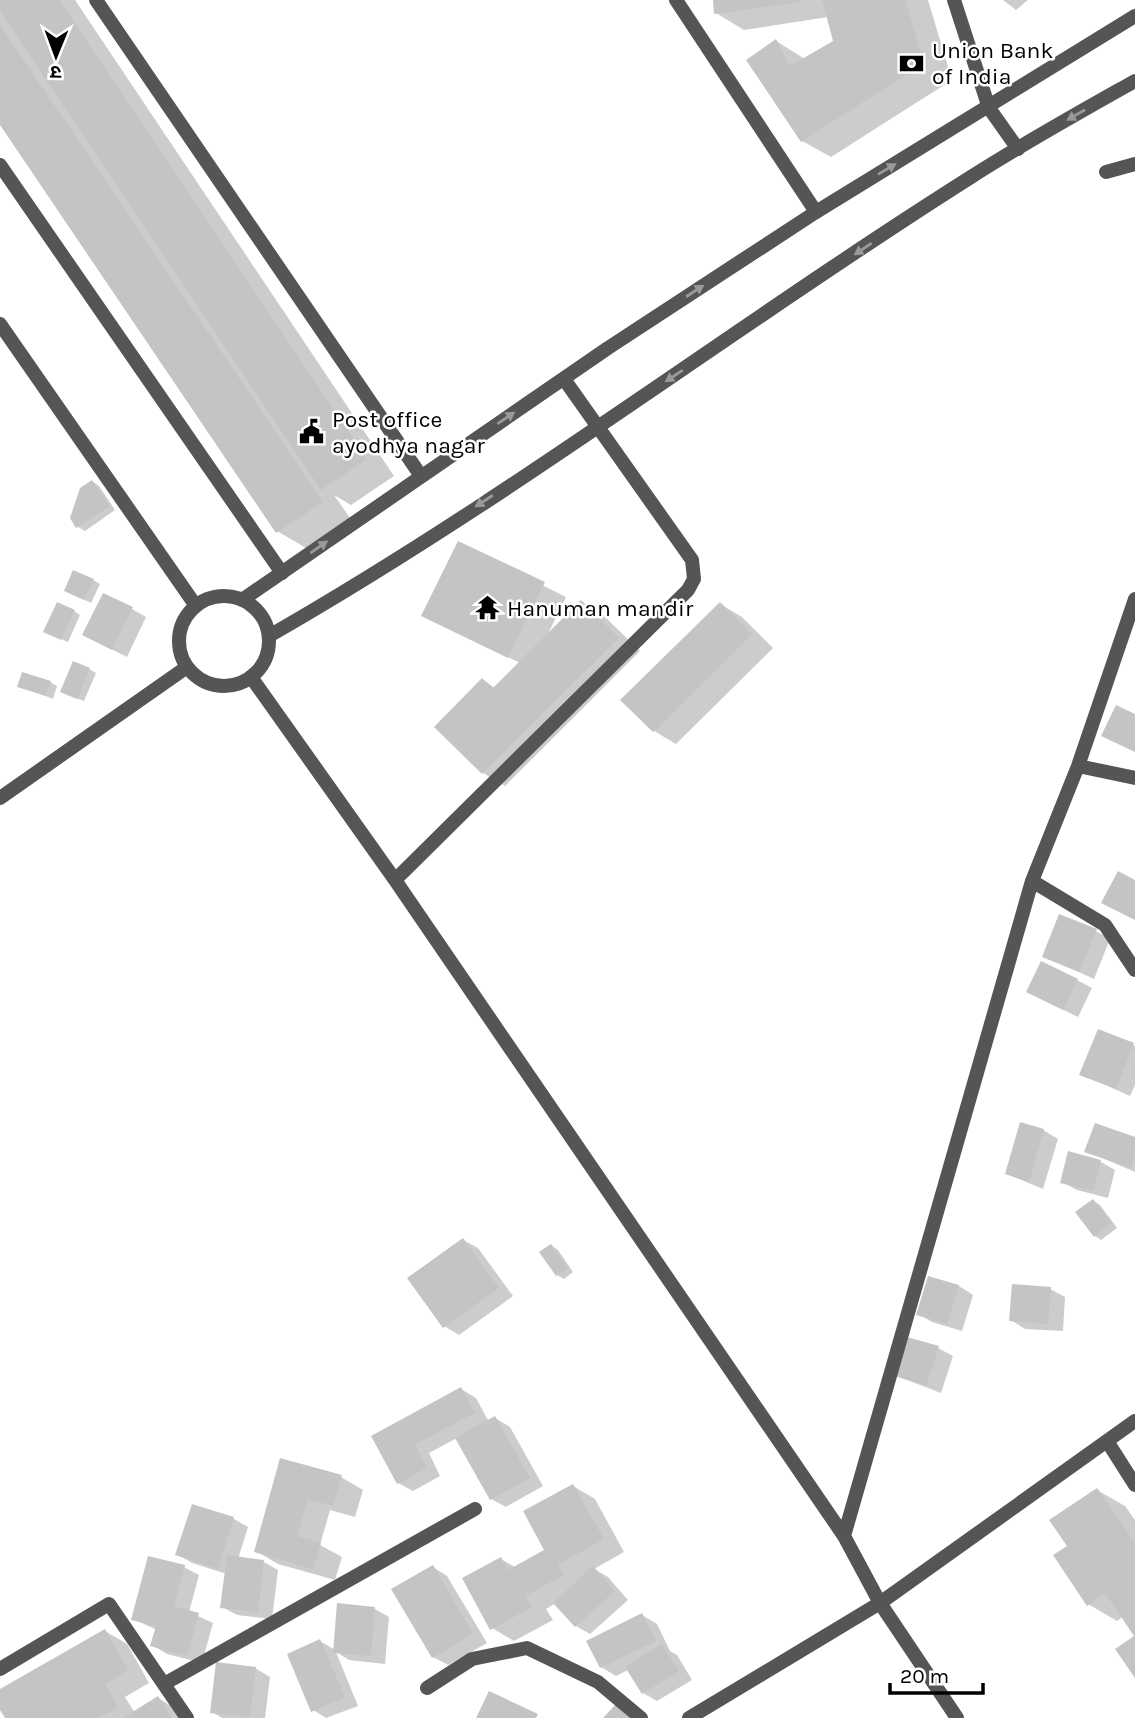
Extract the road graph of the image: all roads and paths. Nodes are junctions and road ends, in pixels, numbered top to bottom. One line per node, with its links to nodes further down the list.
1 (96, 0): 15 (street)
2 (676, 0): 11 (street)
3 (954, 0): 6 (street)
4 (1135, 16): 6 (street)
5 (1135, 80): 7 (street, one-way to 7)
6 (989, 108): 7 (street); 11 (street, one-way to 6)
7 (1018, 149): 14 (street, one-way to 14)
8 (1135, 164): 10 (street)
9 (0, 165): 16 (street)
10 (1106, 172)
11 (816, 212): 13 (street, one-way to 11)
12 (0, 324): 19 (street)
13 (564, 379): 14 (street); 15 (street, one-way to 13)
14 (596, 429): 20 (street, one-way to 20); 26 (street)
15 (422, 476): 16 (street, one-way to 15)
16 (282, 573): 18 (street)
17 (1135, 599): 23 (street)
18 (242, 600): 19 (street); 20 (street)
19 (196, 606): 21 (street)
20 (269, 636): 22 (street)
21 (187, 667): 22 (street); 25 (street)
22 (251, 677): 26 (street)
23 (1078, 766): 24 (street); 27 (street)
24 (1135, 778)
25 (0, 798)
26 (395, 880): 33 (street)
27 (1032, 881): 28 (street); 33 (street)
28 (1135, 970)
29 (1135, 1421): 30 (street)
30 (1107, 1441): 31 (street); 34 (street)
31 (1135, 1485)
32 (475, 1509): 36 (street)
33 (844, 1536): 34 (street)
34 (880, 1603): 40 (street); 41 (street)
35 (0, 1669): 36 (street)
36 (164, 1684): 38 (street)
37 (427, 1688): 39 (street)
38 (187, 1718)
39 (641, 1718)
40 (689, 1718)
41 (957, 1718)

